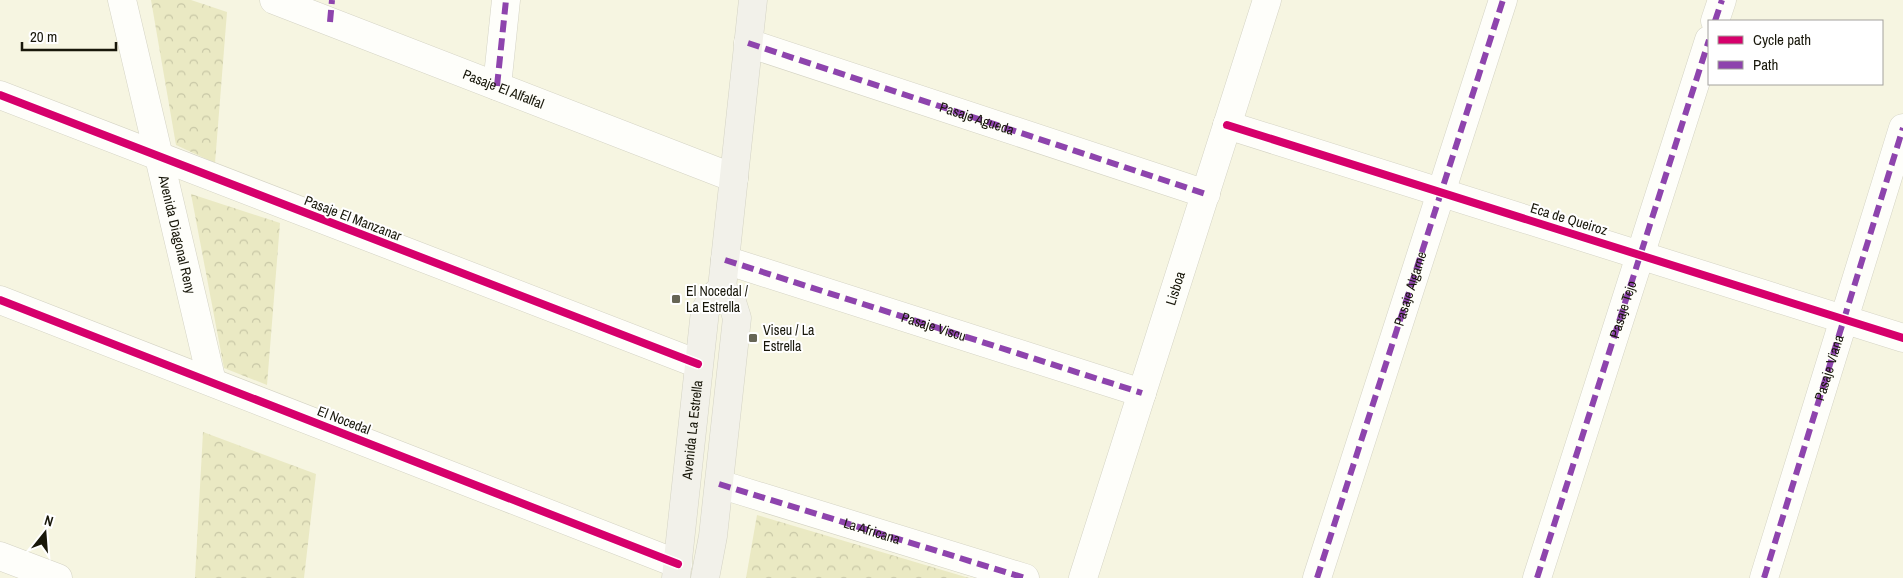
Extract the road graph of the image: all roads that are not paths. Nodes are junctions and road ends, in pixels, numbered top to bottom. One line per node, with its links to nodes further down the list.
1 (122, 0): 16 (street, Avenida Diagonal Reny)
2 (274, 0): 8 (street, Pasaje El Alfalfal)
3 (506, 0): 12 (street)
4 (753, 0): 10 (main road)
5 (1267, 0): 14 (street, Lisboa)
6 (1503, 0): 18 (street, Pasaje Algarne)
7 (1722, 0): 9 (street)
8 (331, 11): 12 (street, Pasaje El Alfalfal)
9 (1715, 20)
10 (748, 43): 17 (main road); 19 (street, Pasaje Agueda)
11 (1708, 43): 20 (street, Pasaje Tejo)
12 (497, 86): 17 (street, Pasaje El Alfalfal)
13 (0, 95): 16 (street, Pasaje El Manzanar)
14 (1228, 125): 18 (street, Eca de Queiroz); 19 (street, Lisboa)
15 (1903, 128): 24 (street, Pasaje Viana)
16 (159, 156): 26 (street, Pasaje El Manzanar); 27 (street, Avenida Diagonal Reny)
17 (734, 178): 21 (main road)
18 (1441, 192): 20 (street, Eca de Queiroz); 36 (street, Pasaje Algarne)
19 (1206, 194): 28 (street, Lisboa)
20 (1640, 255): 24 (street, Eca de Queiroz); 37 (street, Pasaje Tejo)
21 (725, 260): 22 (main road); 28 (street, Pasaje Viscu)
22 (722, 288): 26 (main road, Avenida La Estrella); 29 (main road)
23 (0, 300): 27 (street, El Nocedal)
24 (1844, 319): 25 (street, Eca de Queiroz); 38 (street, Pasaje Viana)
25 (1903, 338)
26 (698, 364): 31 (main road, Avenida La Estrella)
27 (212, 382): 31 (street, El Nocedal)
28 (1142, 393): 35 (street, Lisboa)
29 (719, 484): 33 (main road); 34 (street, La Africana)
30 (0, 556): 32 (street)
31 (677, 571)
32 (58, 578)
33 (705, 578)
34 (1025, 578)
35 (1083, 578)
36 (1317, 578)
37 (1537, 578)
38 (1764, 578)

